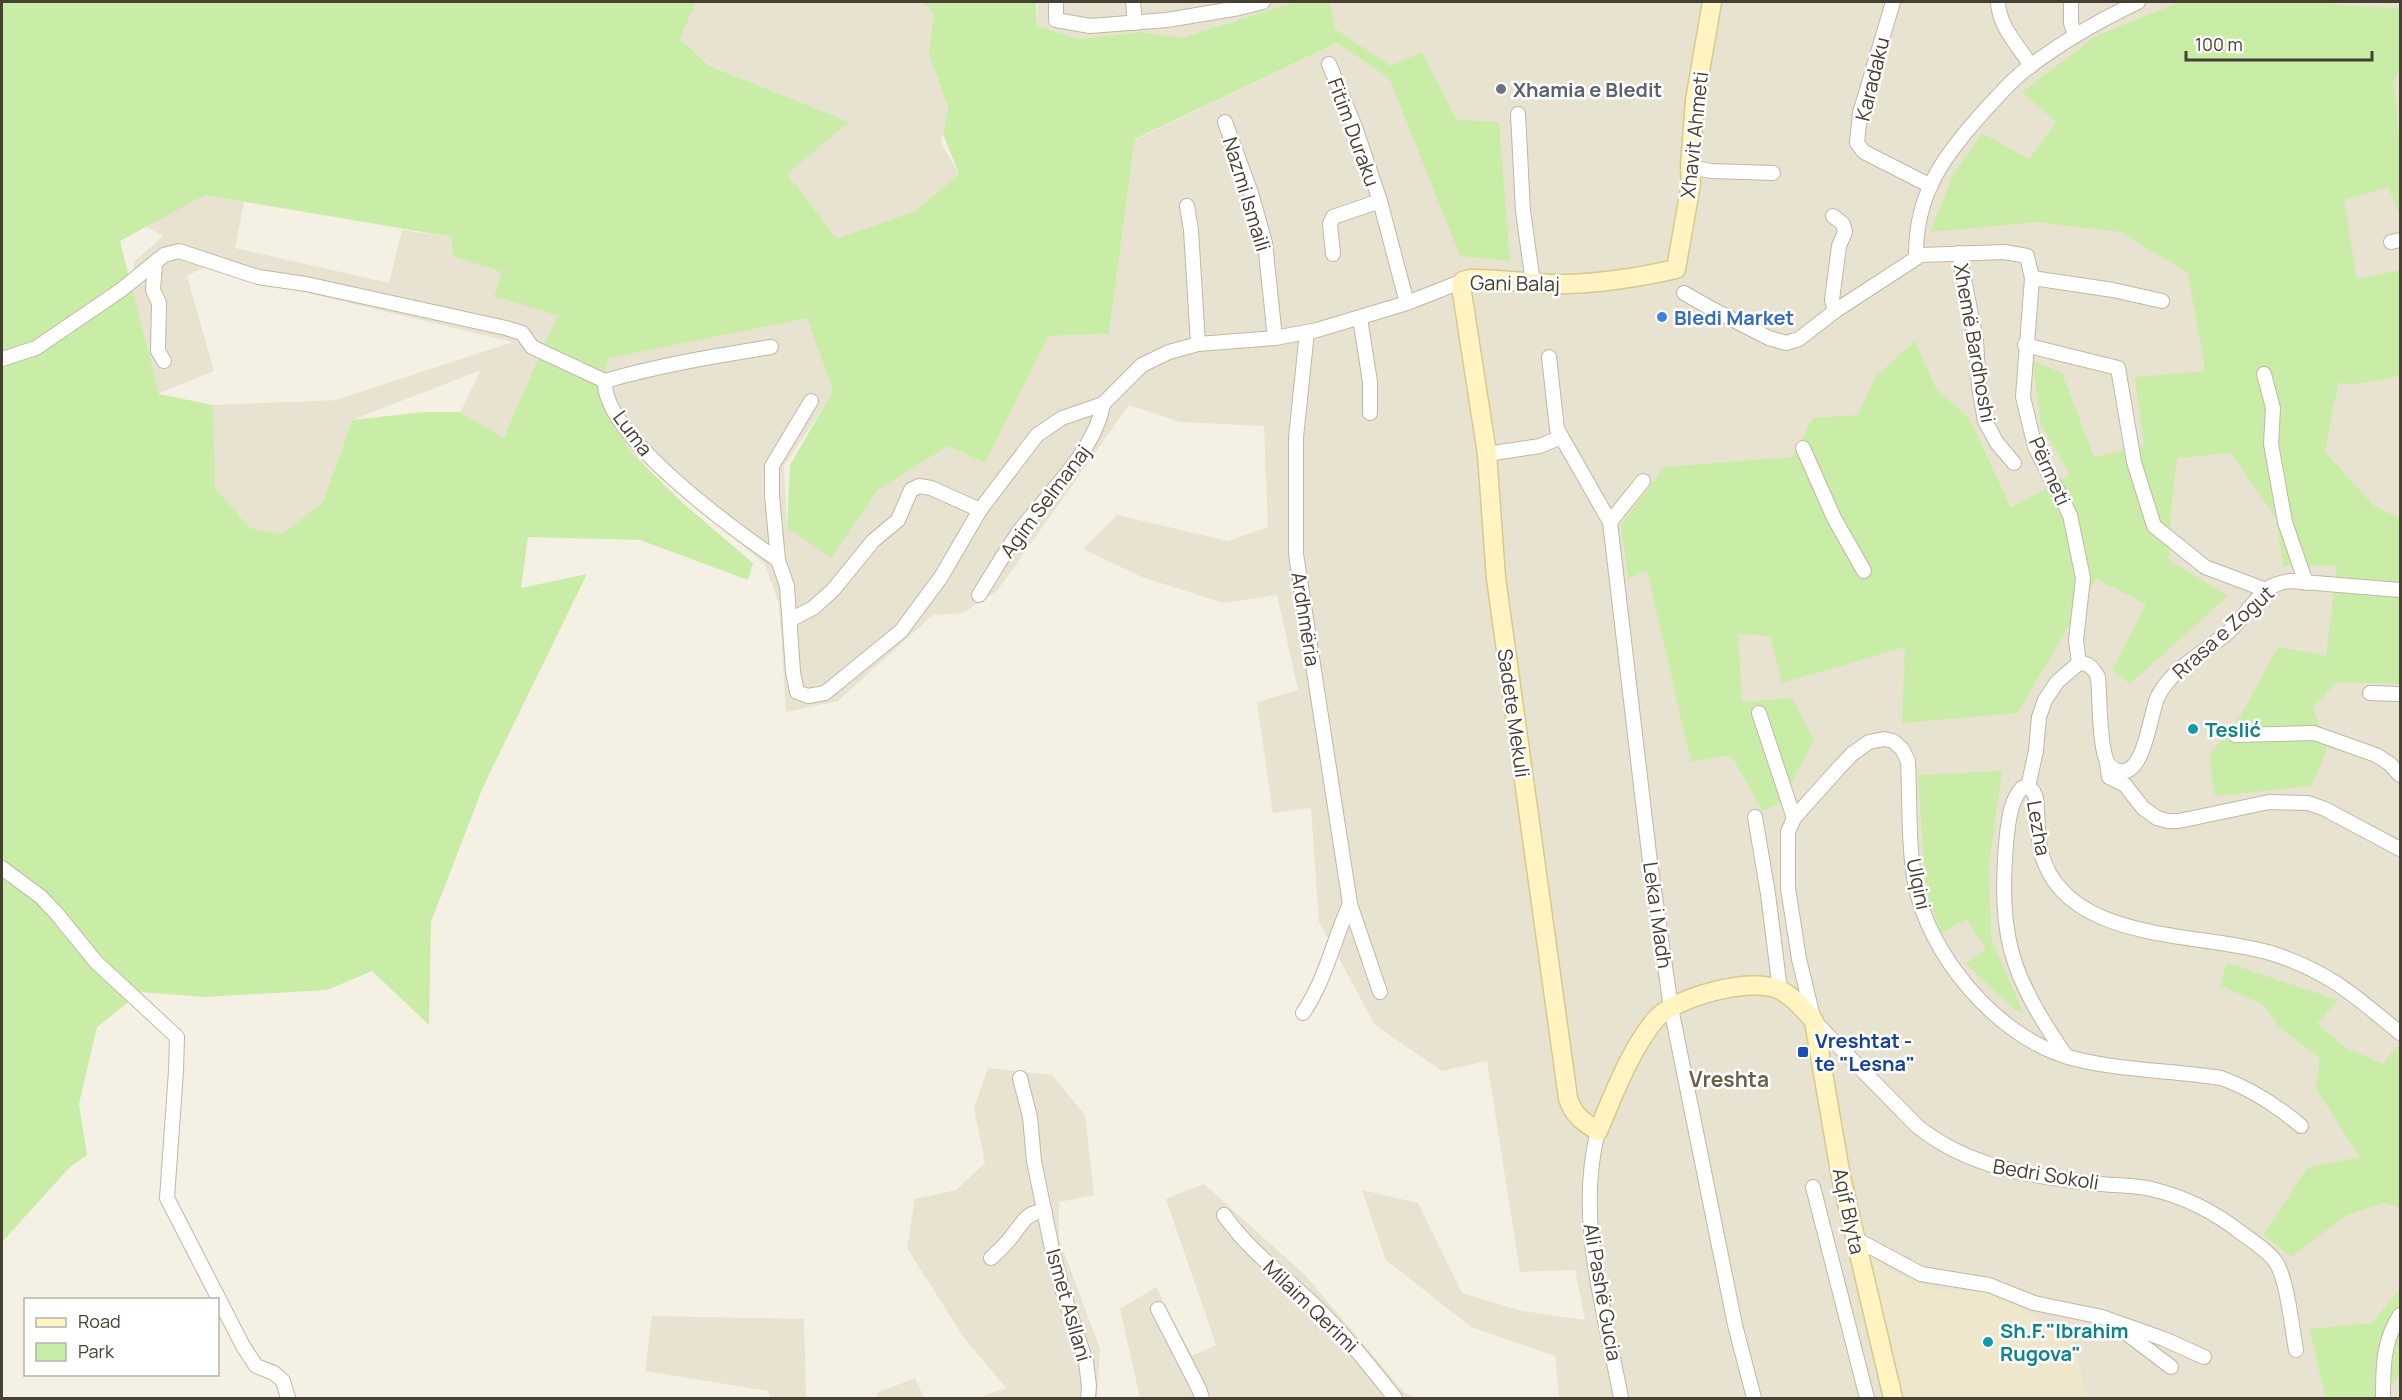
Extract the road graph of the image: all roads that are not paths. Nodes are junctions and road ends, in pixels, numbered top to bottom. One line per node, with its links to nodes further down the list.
1 (1056, 2): 9 (street)
2 (1134, 2): 9 (street)
3 (1263, 2): 9 (street)
4 (1712, 2): 15 (street, Xhavit Ahmeti)
5 (1893, 2): 17 (street, Karadaku)
6 (1998, 2): 12 (street)
7 (2071, 2): 10 (street)
8 (2138, 2): 10 (street)
9 (1135, 23)
10 (2075, 36): 12 (street)
11 (1329, 64): 18 (street, Fitim Duraku)
12 (2031, 66): 17 (street)
13 (1518, 114): 28 (street)
14 (1225, 122): 35 (street, Nazmi Ismaili)
15 (1690, 167): 16 (street); 25 (street, Xhavit Ahmeti)
16 (1773, 173)
17 (1931, 186): 23 (street)
18 (1380, 201): 22 (street, Fitim Duraku); 31 (street, Fitim Duraku)
19 (1187, 206): 36 (street)
20 (1833, 216): 32 (street)
21 (1959, 253): 23 (street); 26 (street); 50 (street, Xhemë Bardhoshi)
22 (1333, 254)
23 (1916, 257): 32 (street)
24 (155, 262): 40 (street); 41 (street); 43 (street)
25 (1676, 269): 28 (street, Gani Balaj)
26 (2032, 278): 30 (street); 37 (street, Përmeti)
27 (1463, 281): 28 (street, Gani Balaj); 31 (street, Gani Balaj); 49 (street, Sadete Mekuli)
28 (1533, 283)
29 (1684, 292): 32 (street)
30 (2162, 301)
31 (1407, 303): 33 (street, Gani Balaj)
32 (1835, 311)
33 (1360, 318): 34 (street, Gani Balaj); 46 (street)
34 (1307, 332): 35 (street, Gani Balaj); 73 (street, Ardhmëria)
35 (1275, 338): 36 (street, Gani Balaj)
36 (1198, 344): 45 (street, Gani Balaj)
37 (2025, 345): 57 (street); 61 (street, Përmeti)
38 (771, 347): 43 (street)
39 (1549, 357): 47 (street, Leka i Madh)
40 (2, 359)
41 (164, 361)
42 (2264, 374): 56 (street)
43 (605, 381): 54 (street, Luma)
44 (811, 401): 54 (street)
45 (1103, 404): 52 (street); 59 (street, Agim Selmanaj)
46 (1370, 413)
47 (1561, 437): 49 (street); 53 (street, Leka i Madh)
48 (1803, 448): 55 (street)
49 (1487, 454): 85 (street, Sadete Mekuli)
50 (2014, 462)
51 (1643, 481): 53 (street)
52 (980, 510): 60 (street); 60 (street)
53 (1610, 522): 76 (street, Leka i Madh)
54 (778, 560): 60 (street)
55 (1864, 571)
56 (2306, 583): 57 (street, Rrasa e Zogut); 58 (street, Rrasa e Zogut)
57 (2266, 590): 66 (street, Rrasa e Zogut)
58 (2400, 590)
59 (979, 595)
60 (790, 620)
61 (2079, 663): 66 (street); 68 (street)
62 (2370, 693): 63 (street)
63 (2400, 694)
64 (1759, 713): 70 (street)
65 (2235, 735): 67 (street)
66 (2107, 763): 71 (street)
67 (2400, 775)
68 (2028, 788): 79 (street, Lezha); 80 (street, Lezha)
69 (1755, 817): 74 (street)
70 (1794, 818): 78 (street); 81 (street, Ulqini)
71 (2400, 849)
72 (2, 868): 91 (street)
73 (1350, 904): 75 (street, Ardhmëria); 77 (street)
74 (1780, 990): 76 (street, Ali Pashë Gucia); 78 (street)
75 (1380, 992)
76 (1671, 1008): 85 (street, Ali Pashë Gucia); 104 (street, Leka i Madh)
77 (1303, 1013)
78 (1814, 1021): 89 (street, Aqif Blyta); 96 (street, Bedri Sokoli)
79 (2045, 1024): 81 (street); 82 (street, Lezha)
80 (2400, 1033)
81 (2034, 1042): 82 (street, Ulqini)
82 (2066, 1056): 84 (street, Ulqini)
83 (1020, 1078): 87 (street, Ismet Asllani)
84 (2301, 1126)
85 (1598, 1131): 103 (street, Ali Pashë Gucia)
86 (1813, 1187): 105 (street)
87 (1045, 1212): 90 (street); 100 (street, Ismet Asllani)
88 (1224, 1215): 102 (street, Milaim Qerimi)
89 (1854, 1238): 95 (street); 106 (street, Aqif Blyta)
90 (991, 1258)
91 (218, 1298)
92 (219, 1299): 99 (street)
93 (1158, 1309): 101 (street)
94 (2400, 1315): 107 (street)
95 (2102, 1317): 97 (street); 98 (street)
96 (2296, 1350)
97 (2204, 1357)
98 (2171, 1366)
99 (288, 1398)
100 (1088, 1398)
101 (1202, 1398)
102 (1395, 1398)
103 (1621, 1398)
104 (1754, 1398)
105 (1867, 1398)
106 (1893, 1398)
107 (2383, 1398)

